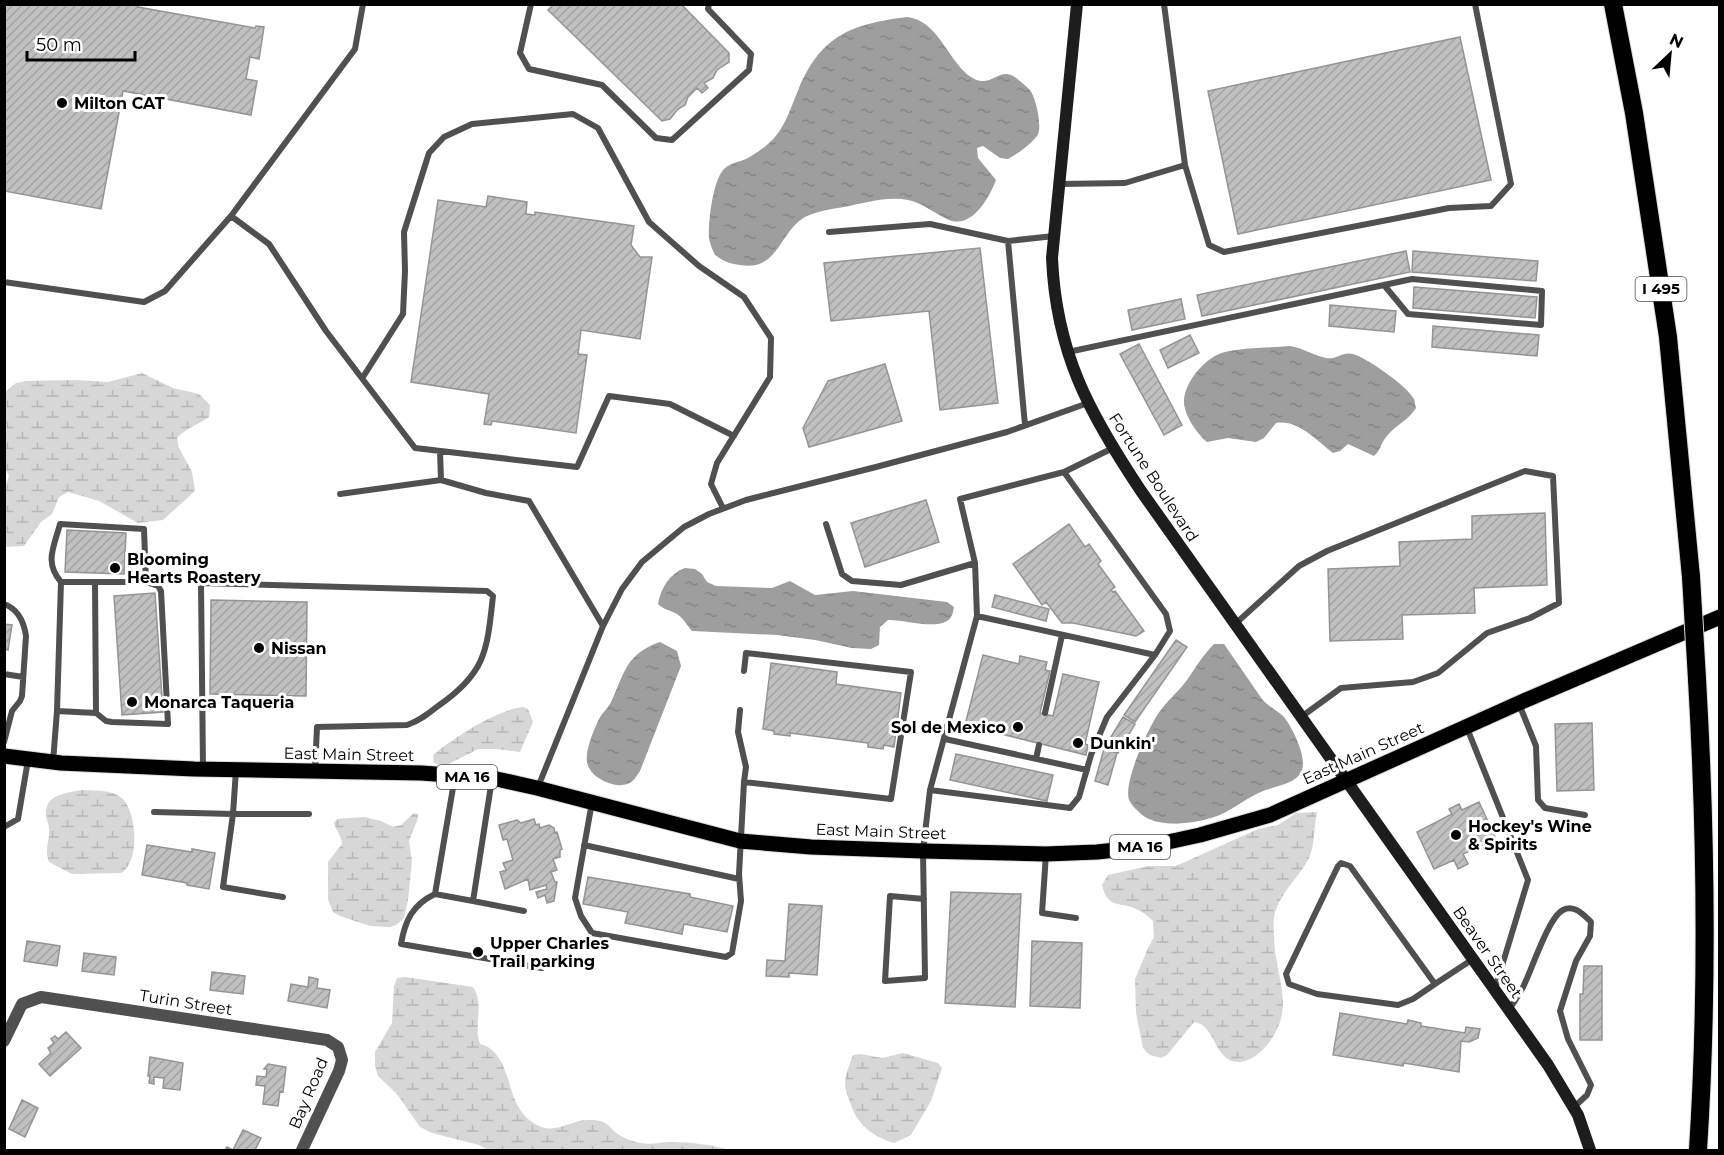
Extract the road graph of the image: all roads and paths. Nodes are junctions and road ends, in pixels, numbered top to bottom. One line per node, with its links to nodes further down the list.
1 (363, 4): 10 (lane)
2 (531, 4): 3 (lane)
3 (709, 4)
4 (1077, 4): 9 (main road, Fortune Boulevard)
5 (1164, 4): 8 (lane)
6 (1475, 4): 8 (lane)
7 (1613, 4): 94 (highway, I 495, bridge)
8 (1185, 165): 9 (lane)
9 (1059, 184): 12 (main road, Fortune Boulevard)
10 (231, 216): 14 (lane); 17 (lane)
11 (829, 232): 13 (lane)
12 (1054, 236): 13 (lane); 16 (main road, Fortune Boulevard)
13 (1008, 241): 19 (lane)
14 (4, 282)
15 (1384, 285): 15 (lane); 16 (lane)
16 (1067, 352): 18 (main road, Fortune Boulevard)
17 (363, 377): 20 (lane); 22 (lane)
18 (1088, 403): 19 (lane); 21 (main road, Fortune Boulevard)
19 (1025, 425): 26 (lane)
20 (734, 436): 22 (lane); 26 (lane)
21 (1113, 448): 23 (lane); 36 (main road, Fortune Boulevard)
22 (440, 451): 24 (lane)
23 (1064, 472): 28 (lane); 38 (lane)
24 (441, 480): 25 (lane); 35 (lane)
25 (340, 494)
26 (723, 508): 35 (lane)
27 (826, 524): 28 (lane)
28 (975, 563): 33 (lane)
29 (61, 582): 30 (lane); 31 (lane); 45 (lane)
30 (95, 582): 31 (lane); 46 (lane)
31 (146, 582): 46 (lane)
32 (4, 604): 41 (lane)
33 (977, 616): 37 (lane); 50 (lane)
34 (1719, 617): 42 (main road, East Main Street / MA 16)
35 (603, 626): 65 (lane)
36 (1234, 626): 48 (main road, Fortune Boulevard); 48 (lane)
37 (1062, 635): 38 (lane); 47 (lane)
38 (1155, 655): 59 (lane)
39 (744, 671): 64 (lane)
40 (4, 674): 41 (lane)
41 (23, 676): 44 (lane)
42 (1519, 703): 49 (main road, East Main Street / MA 16); 71 (lane)
43 (740, 710): 64 (lane)
44 (8, 711): 51 (lane)
45 (57, 711): 46 (lane); 56 (lane)
46 (96, 713)
47 (1045, 713)
48 (1300, 717): 63 (main road, Fortune Boulevard)
49 (1467, 726): 63 (main road, East Main Street / MA 16); 87 (lane)
50 (945, 739): 55 (lane); 66 (lane)
51 (4, 742)
52 (1039, 745): 55 (lane)
53 (4, 756): 54 (main road, East Main Street / MA 16)
54 (28, 759): 56 (main road, East Main Street / MA 16); 72 (lane)
55 (1036, 759): 59 (lane)
56 (53, 762): 57 (main road, East Main Street / MA 16)
57 (203, 769): 58 (main road, East Main Street / MA 16); 60 (lane)
58 (236, 770): 60 (main road, East Main Street / MA 16); 69 (lane)
59 (1087, 770): 66 (lane)
60 (315, 772): 61 (main road, East Main Street / MA 16)
61 (455, 776): 62 (main road, East Main Street / MA 16); 78 (lane)
62 (492, 778): 65 (main road, East Main Street / MA 16); 81 (lane)
63 (1346, 780): 76 (main road, East Main Street / MA 16); 84 (main road, Beaver Street)
64 (744, 782): 73 (lane)
65 (537, 788): 67 (main road, East Main Street / MA 16)
66 (930, 790): 75 (lane)
67 (592, 802): 73 (main road, East Main Street / MA 16); 74 (lane)
68 (154, 812): 69 (lane)
69 (233, 814): 70 (lane); 79 (lane)
70 (309, 814)
71 (1585, 815)
72 (4, 827)
73 (740, 841): 75 (main road, East Main Street / MA 16); 77 (lane)
74 (584, 845): 77 (lane); 77 (lane)
75 (923, 851): 76 (main road, East Main Street / MA 16); 80 (lane)
76 (1046, 854): 83 (lane)
77 (740, 879)
78 (435, 894): 81 (lane); 85 (lane)
79 (283, 897)
80 (924, 899): 80 (lane)
81 (473, 901): 82 (lane)
82 (524, 911)
83 (1076, 918)
84 (1473, 959): 86 (lane); 87 (main road, Beaver Street)
85 (542, 968)
86 (1435, 984): 86 (lane)
87 (1495, 990): 88 (main road, Beaver Street)
88 (1509, 1010): 91 (main road, Beaver Street); 91 (lane)
89 (4, 1041): 90 (street, Turin Street)
90 (338, 1047): 92 (street, Bay Road)
91 (1574, 1107): 93 (main road, Beaver Street)
92 (302, 1150)
93 (1590, 1150)
94 (1698, 1150)

